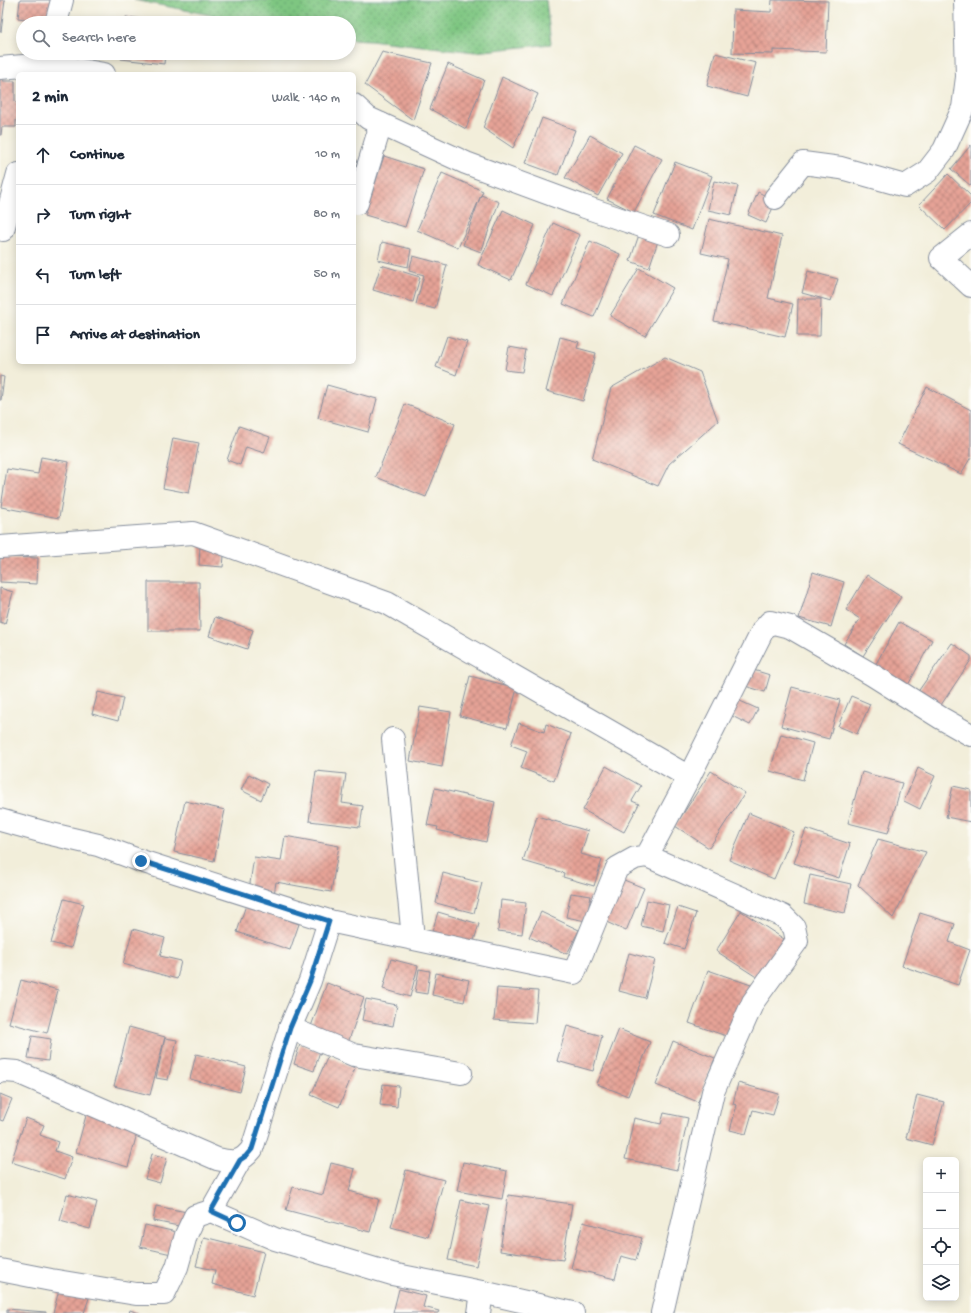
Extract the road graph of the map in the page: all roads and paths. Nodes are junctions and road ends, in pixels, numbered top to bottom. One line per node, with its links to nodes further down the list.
1 (62, 0): 3 (street)
2 (964, 0): 10 (street)
3 (58, 16)
4 (47, 64): 5 (street); 6 (street)
5 (0, 68)
6 (93, 72)
7 (356, 107): 8 (street)
8 (381, 124): 11 (street); 14 (street)
9 (16, 181): 12 (street)
10 (775, 198)
11 (357, 203)
12 (3, 230)
13 (971, 234): 15 (street)
14 (668, 235)
15 (971, 286)
16 (0, 547): 19 (street)
17 (971, 735): 19 (street)
18 (393, 739): 23 (street)
19 (689, 777): 21 (street)
20 (0, 820): 22 (street)
21 (647, 856): 23 (street); 33 (street)
22 (329, 921): 23 (street); 24 (street)
23 (413, 938)
24 (290, 1028): 26 (street); 27 (street)
25 (0, 1072): 27 (street)
26 (461, 1073)
27 (240, 1160): 28 (street)
28 (211, 1211): 29 (street); 30 (street)
29 (0, 1270)
30 (482, 1292): 31 (street); 32 (street)
31 (480, 1313)
32 (574, 1313)
33 (662, 1313)

